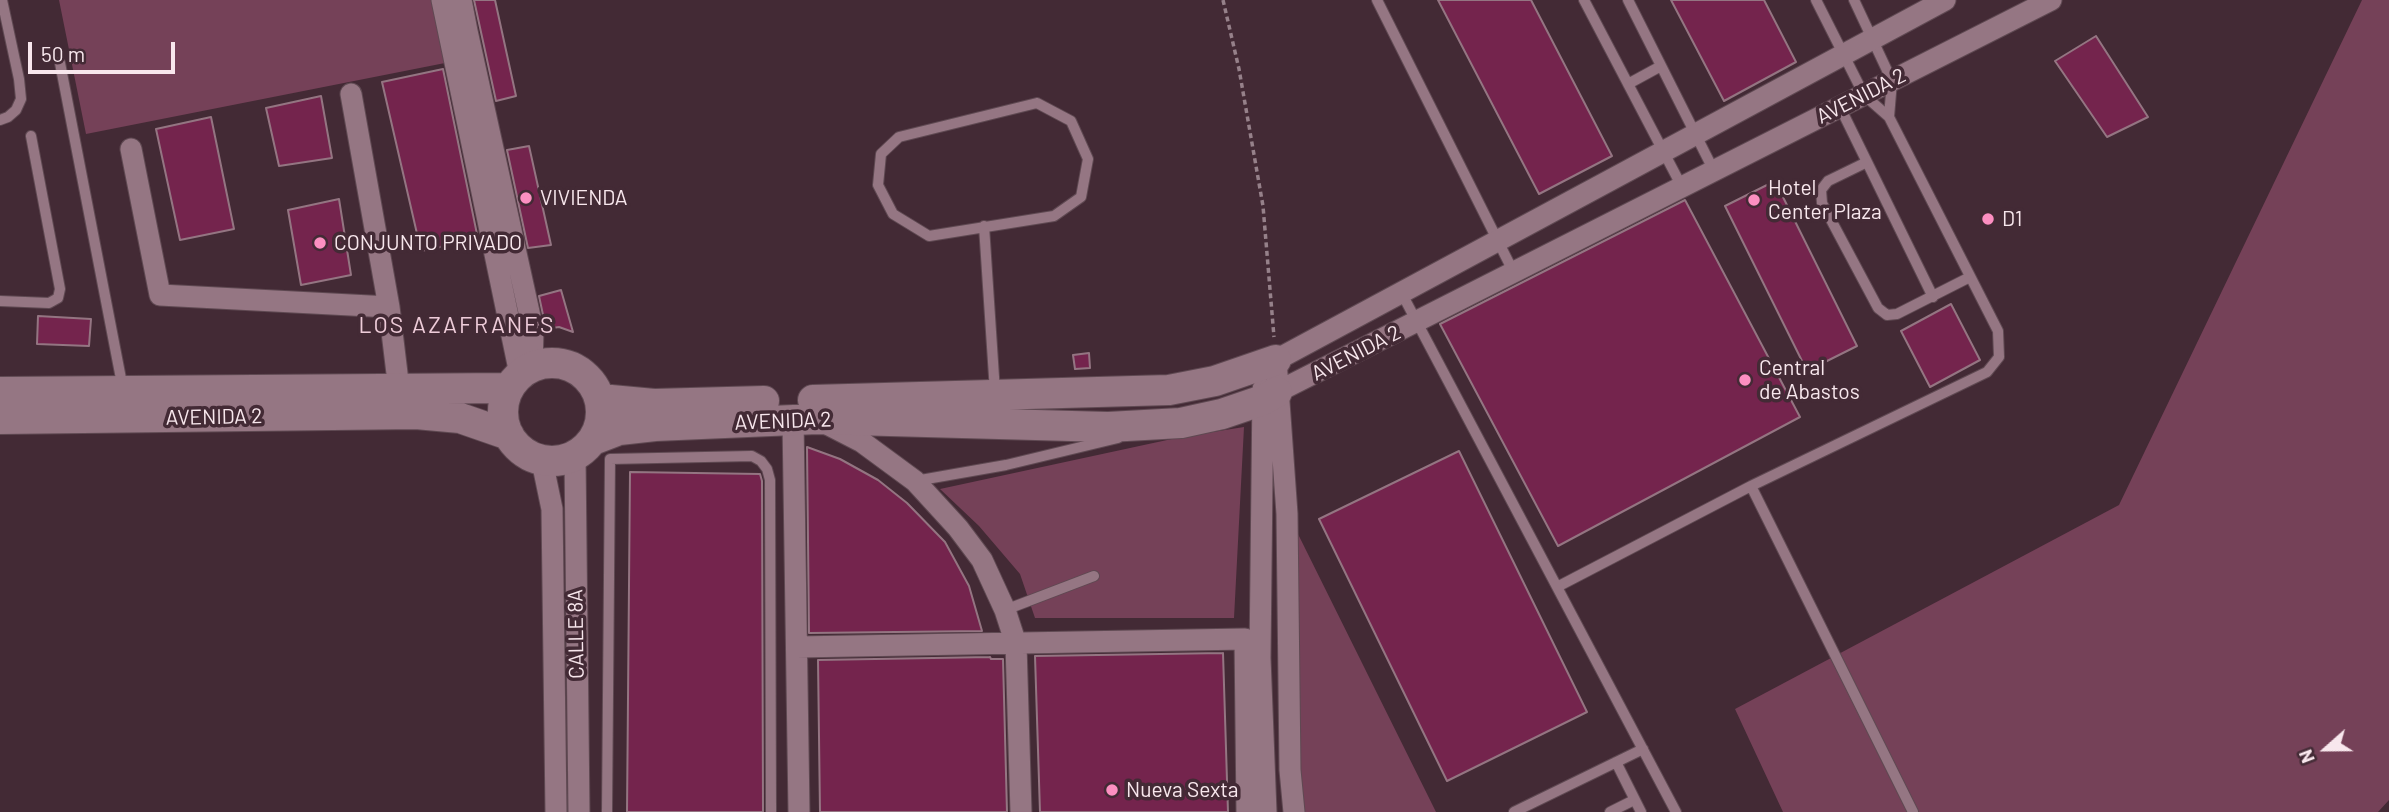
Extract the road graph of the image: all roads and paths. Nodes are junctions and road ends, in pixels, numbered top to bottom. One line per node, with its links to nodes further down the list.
1 (2, 0): 23 (lane)
2 (442, 0): 12 (street)
3 (461, 0): 12 (street)
4 (1223, 0): 40 (path)
5 (1377, 0): 32 (lane)
6 (1584, 0): 18 (lane)
7 (1628, 0): 16 (lane)
8 (1816, 0): 14 (lane)
9 (1854, 0): 13 (lane)
10 (1945, 0): 13 (street, AVENIDA 2)
11 (2043, 2): 17 (street, AVENIDA 2)
12 (458, 33): 41 (street)
13 (1873, 39): 14 (street, AVENIDA 2); 17 (lane)
14 (1844, 54): 20 (lane); 24 (street, AVENIDA 2)
15 (60, 62): 43 (lane)
16 (1661, 66): 18 (lane); 24 (lane)
17 (1892, 81): 20 (street, AVENIDA 2); 22 (lane)
18 (1628, 84): 27 (lane)
19 (351, 94): 38 (street)
20 (1864, 95): 21 (street, AVENIDA 2); 22 (lane)
21 (1840, 107): 28 (lane); 29 (street, AVENIDA 2)
22 (1889, 117): 34 (lane)
23 (0, 120)
24 (1695, 134): 27 (street, AVENIDA 2); 29 (lane)
25 (31, 136): 37 (lane)
26 (131, 149): 38 (street)
27 (1663, 151): 30 (lane); 32 (street, AVENIDA 2)
28 (1867, 162): 36 (lane); 36 (lane)
29 (1714, 171): 30 (street, AVENIDA 2)
30 (1682, 187): 33 (street, AVENIDA 2)
31 (984, 226): 31 (lane); 45 (lane)
32 (1497, 241): 33 (lane); 35 (street, AVENIDA 2)
33 (1514, 273): 39 (street, AVENIDA 2)
34 (1970, 277): 36 (lane); 55 (lane)
35 (1401, 292): 39 (lane); 40 (street, AVENIDA 2)
36 (1933, 297)
37 (0, 301)
38 (389, 307): 42 (street)
39 (1417, 322): 46 (street, AVENIDA 2); 57 (lane)
40 (1270, 363): 45 (street, AVENIDA 2); 46 (street)
41 (520, 376): 42 (street, AVENIDA 2); 47 (street); 51 (street)
42 (399, 390): 43 (street, AVENIDA 2)
43 (124, 391): 44 (street, AVENIDA 2)
44 (0, 392)
45 (995, 395): 47 (street, AVENIDA 2)
46 (1270, 396): 50 (street, AVENIDA 2); 71 (street); 72 (street)
47 (600, 399): 52 (street)
48 (0, 419): 51 (street, AVENIDA 2)
49 (805, 419): 50 (street, AVENIDA 2); 52 (street, AVENIDA 2); 54 (street); 60 (street)
50 (1181, 423): 54 (lane)
51 (509, 435): 53 (street)
52 (590, 451): 53 (street); 65 (street, CALLE 8A); 66 (lane); 67 (lane)
53 (542, 461): 64 (street, CALLE 8A)
54 (915, 481): 58 (street)
55 (1751, 485): 57 (lane); 77 (lane)
56 (1094, 576): 58 (lane)
57 (1557, 587): 61 (lane)
58 (1005, 610): 59 (street)
59 (1016, 644): 60 (street); 69 (street); 70 (street)
60 (797, 646): 68 (street)
61 (1643, 749): 62 (lane); 76 (lane)
62 (1616, 762): 63 (lane); 73 (lane)
63 (1634, 800): 74 (lane); 75 (lane)
64 (556, 812)
65 (579, 812)
66 (607, 812)
67 (771, 812)
68 (799, 812)
69 (1021, 812)
70 (1247, 812)
71 (1266, 812)
72 (1294, 812)
73 (1514, 812)
74 (1610, 812)
75 (1641, 812)
76 (1676, 812)
77 (1913, 812)

